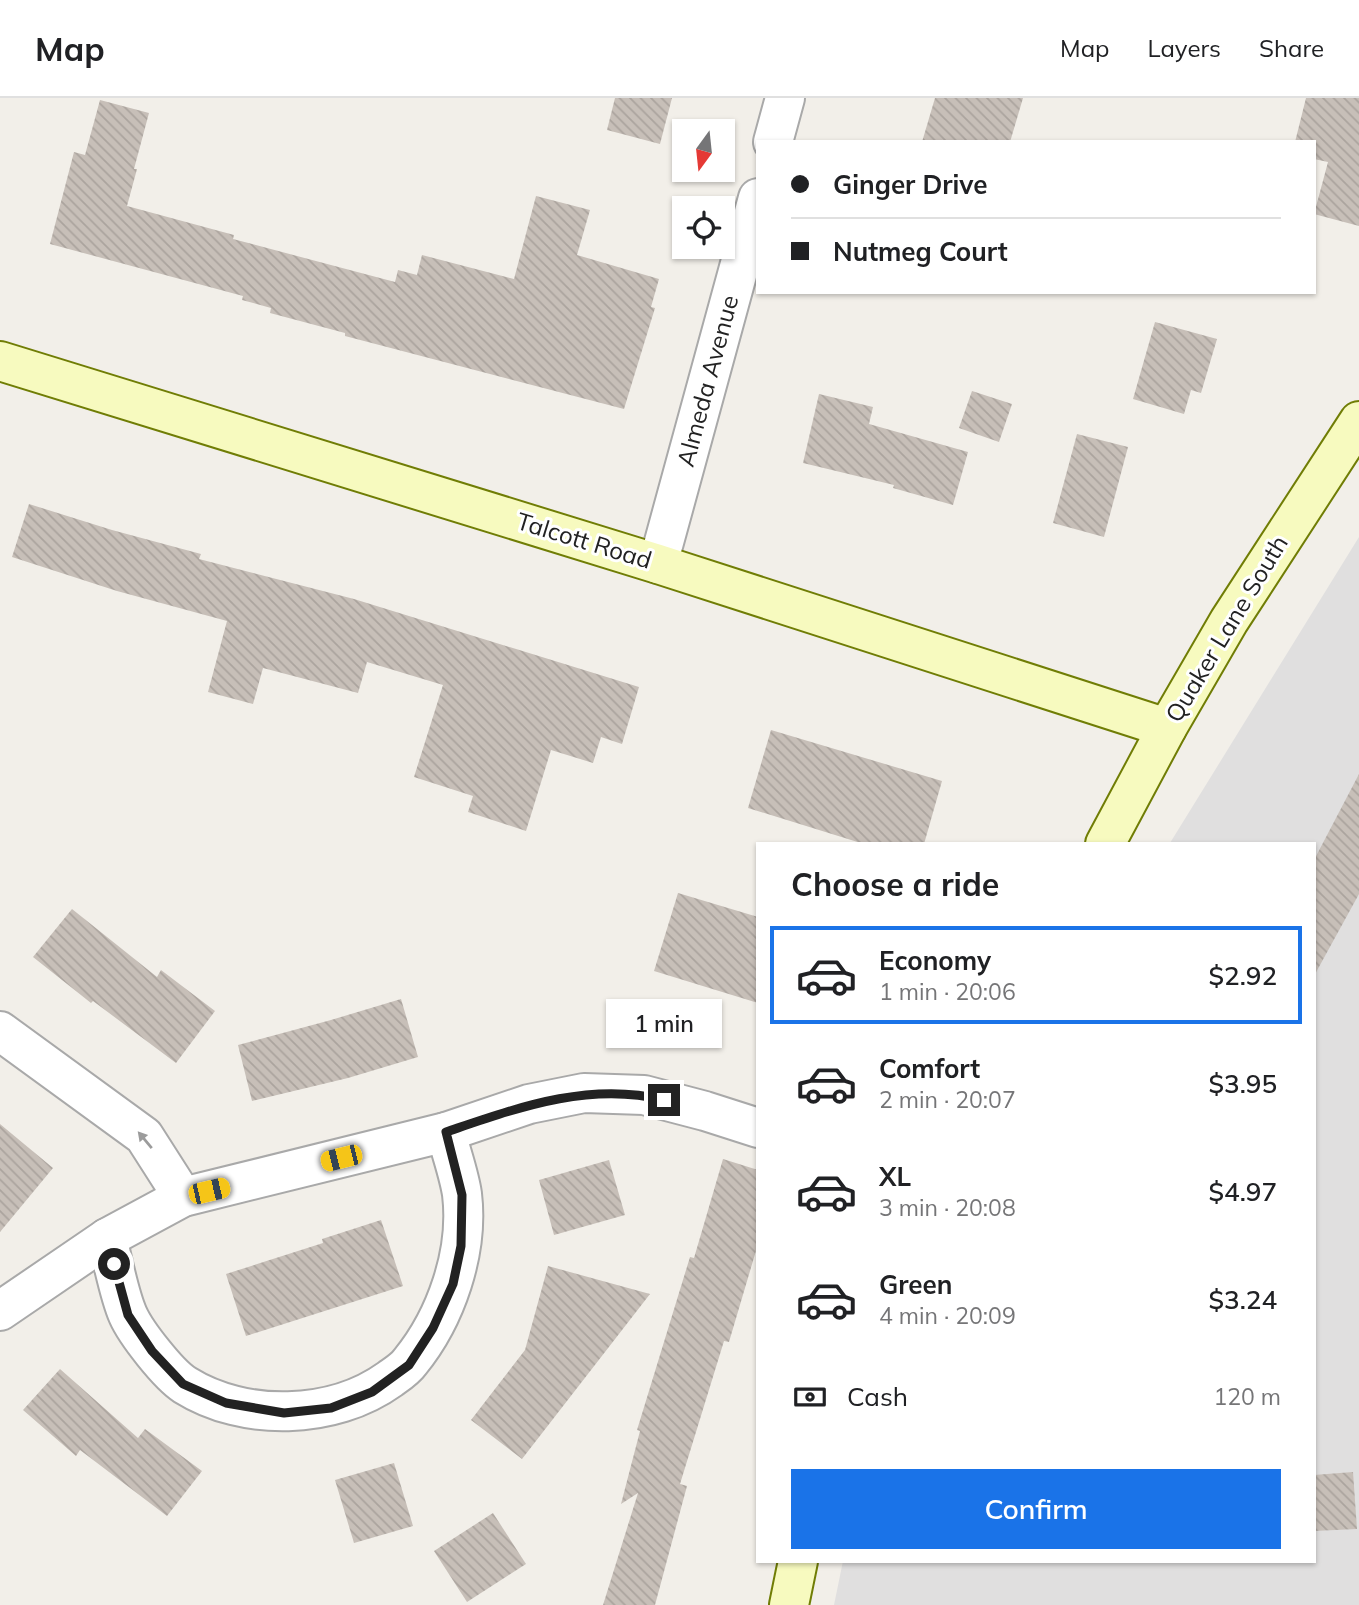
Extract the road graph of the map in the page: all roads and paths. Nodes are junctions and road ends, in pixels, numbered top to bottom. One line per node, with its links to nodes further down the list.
1 (785, 98): 2 (street)
2 (774, 140)
3 (756, 205): 6 (street, Almeda Avenue)
4 (0, 361): 6 (street, Talcott Road)
5 (1359, 421): 7 (street, Quaker Lane South)
6 (657, 564): 7 (street, Talcott Road)
7 (1167, 728): 8 (street, Quaker Lane South)
8 (1106, 842)
9 (0, 1031): 12 (street, one-way to 9)
10 (756, 1127): 11 (street)
11 (446, 1132): 12 (street); 13 (street)
12 (183, 1197): 13 (street)
13 (107, 1238): 14 (street)
14 (0, 1311)
15 (798, 1563): 16 (street)
16 (789, 1605)

